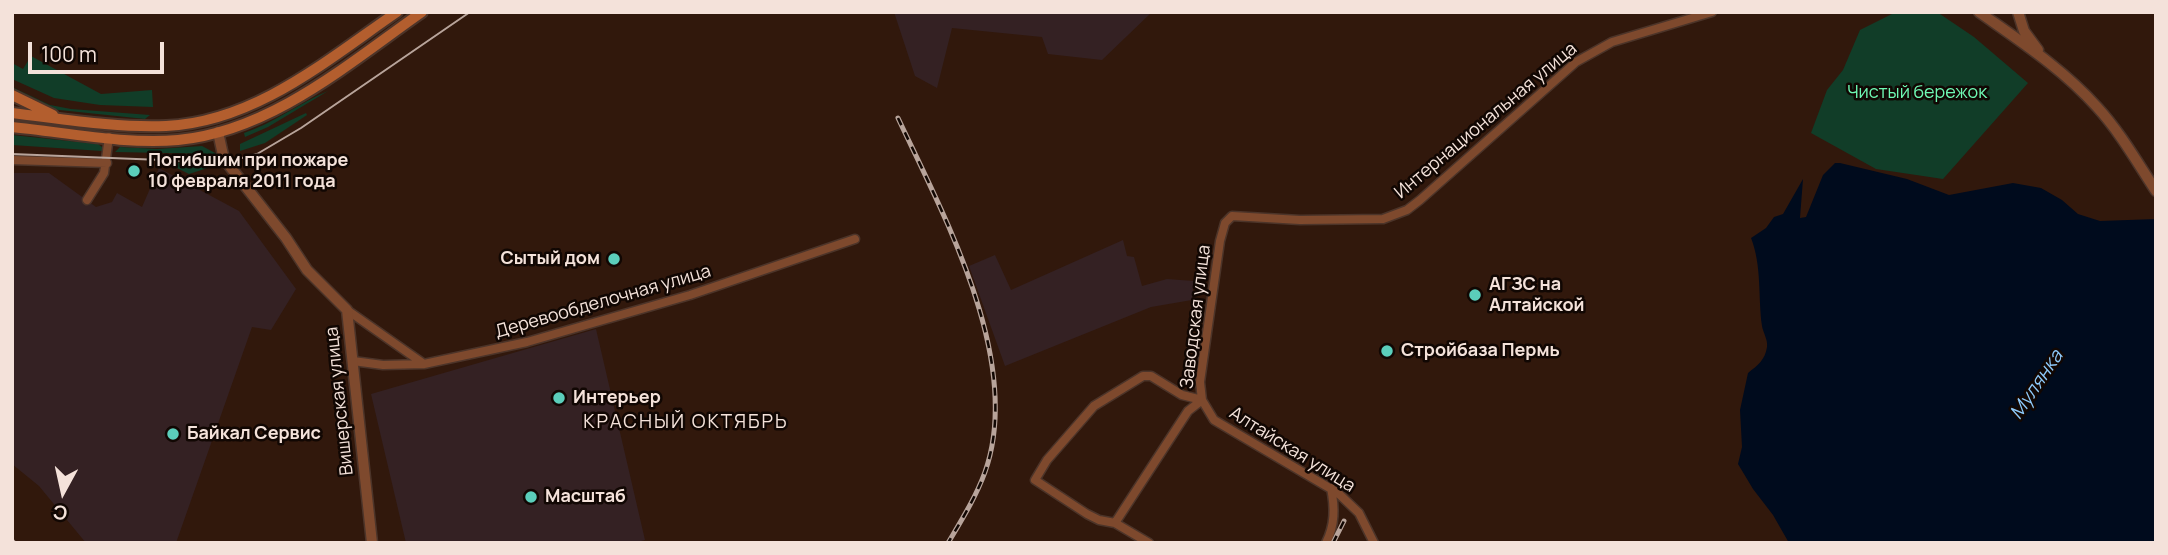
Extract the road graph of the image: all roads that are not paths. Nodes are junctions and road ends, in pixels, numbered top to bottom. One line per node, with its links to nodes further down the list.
1 (397, 12): 9 (main road)
2 (422, 12): 12 (main road)
3 (1712, 12): 18 (street, Интернациональная улица)
4 (1979, 12): 6 (street)
5 (2018, 12): 6 (street)
6 (2055, 68): 16 (street)
7 (12, 95): 10 (main road)
8 (12, 113): 10 (main road)
9 (215, 118): 10 (main road); 12 (main road)
10 (62, 119)
11 (12, 127): 13 (main road)
12 (218, 132): 13 (main road); 20 (street, Вишерская улица)
13 (109, 137): 15 (street)
14 (12, 160): 15 (street)
15 (107, 163): 17 (street)
16 (2156, 191)
17 (87, 200)
18 (1232, 216): 23 (street, Заводская улица)
19 (855, 239): 22 (street, Деревообделочная улица)
20 (347, 310): 21 (street, Вишерская улица); 22 (street)
21 (352, 361): 22 (street, Деревообделочная улица); 26 (street, Вишерская улица)
22 (424, 364)
23 (1202, 400): 24 (street, Алтайская улица); 25 (street, Заводская улица); 25 (street, Алтайская улица)
24 (1331, 488): 28 (street); 29 (street, Алтайская улица)
25 (1115, 523): 27 (street)
26 (372, 543)
27 (1149, 543)
28 (1326, 543)
29 (1374, 543)

